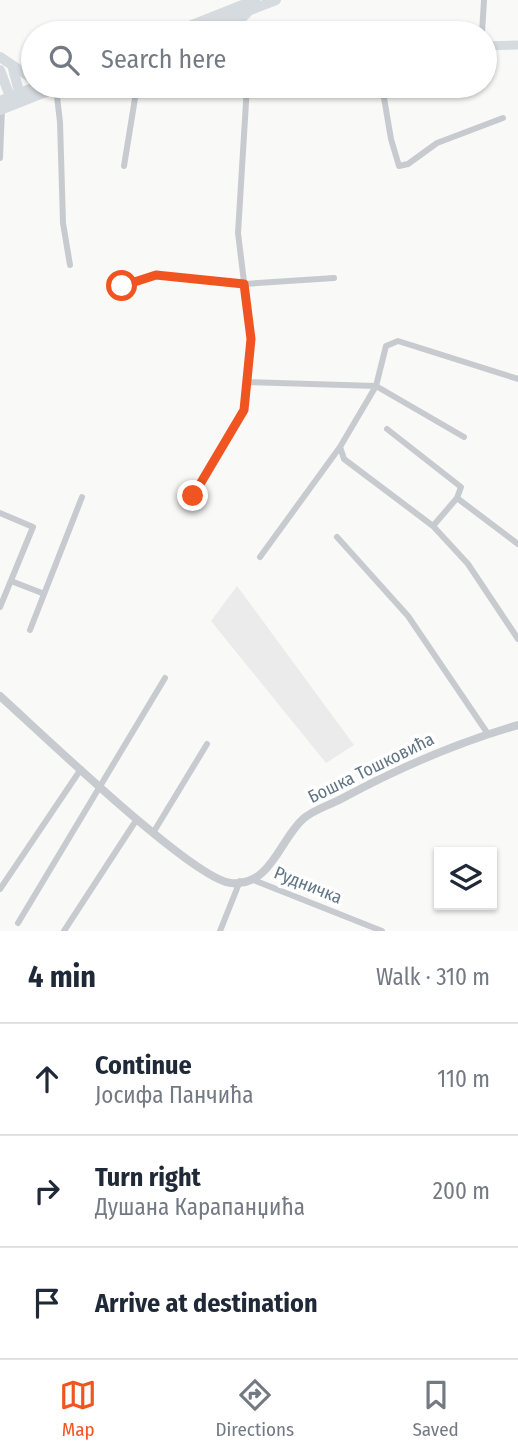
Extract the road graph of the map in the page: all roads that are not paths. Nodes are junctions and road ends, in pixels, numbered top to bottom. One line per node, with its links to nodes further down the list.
1 (276, 0): 3 (main road)
2 (484, 0): 10 (street)
3 (255, 4): 4 (main road); 9 (main road)
4 (224, 17): 5 (main road); 6 (main road); 7 (main road); 8 (main road)
5 (211, 21)
6 (216, 21)
7 (224, 21)
8 (227, 21)
9 (239, 21)
10 (483, 21)
11 (518, 45): 12 (main road)
12 (497, 46)
13 (0, 57): 14 (main road)
14 (12, 65): 15 (main road); 21 (main road)
15 (21, 71)
16 (1, 75): 21 (main road)
17 (59, 98): 25 (street)
18 (135, 98): 24 (street)
19 (246, 98): 27 (street)
20 (384, 98): 22 (street)
21 (8, 101): 23 (street)
22 (503, 118)
23 (0, 158)
24 (124, 166)
25 (70, 265)
26 (334, 278): 27 (street)
27 (244, 284): 28 (street); 30 (street)
28 (122, 286)
29 (518, 379): 31 (street)
30 (248, 382): 31 (street); 35 (street)
31 (376, 386): 33 (street); 34 (street)
32 (387, 429): 37 (street)
33 (464, 437)
34 (340, 447): 39 (street); 42 (street)
35 (193, 496)
36 (82, 497): 44 (street)
37 (457, 498): 39 (street); 41 (street)
38 (0, 513): 43 (street)
39 (433, 526): 47 (street)
40 (337, 537): 51 (street)
41 (518, 544)
42 (260, 557)
43 (11, 581): 44 (street); 45 (street)
44 (42, 593): 46 (street)
45 (0, 607)
46 (30, 630)
47 (518, 639)
48 (165, 678): 54 (street)
49 (0, 696): 53 (street, Рудничка)
50 (518, 725): 51 (street, Бошка Тошковића)
51 (488, 734): 57 (street, Бошка Тошковића)
52 (207, 744): 56 (street)
53 (81, 769): 54 (street, Рудничка); 59 (street)
54 (102, 787): 55 (street, Рудничка); 60 (street)
55 (137, 818): 56 (street, Рудничка); 61 (street)
56 (153, 833): 58 (street, Рудничка)
57 (251, 879): 58 (street, Рудничка); 63 (street, Рудничка)
58 (240, 881): 62 (street)
59 (0, 889)
60 (18, 923)
61 (64, 931)
62 (220, 931)
63 (382, 931)

